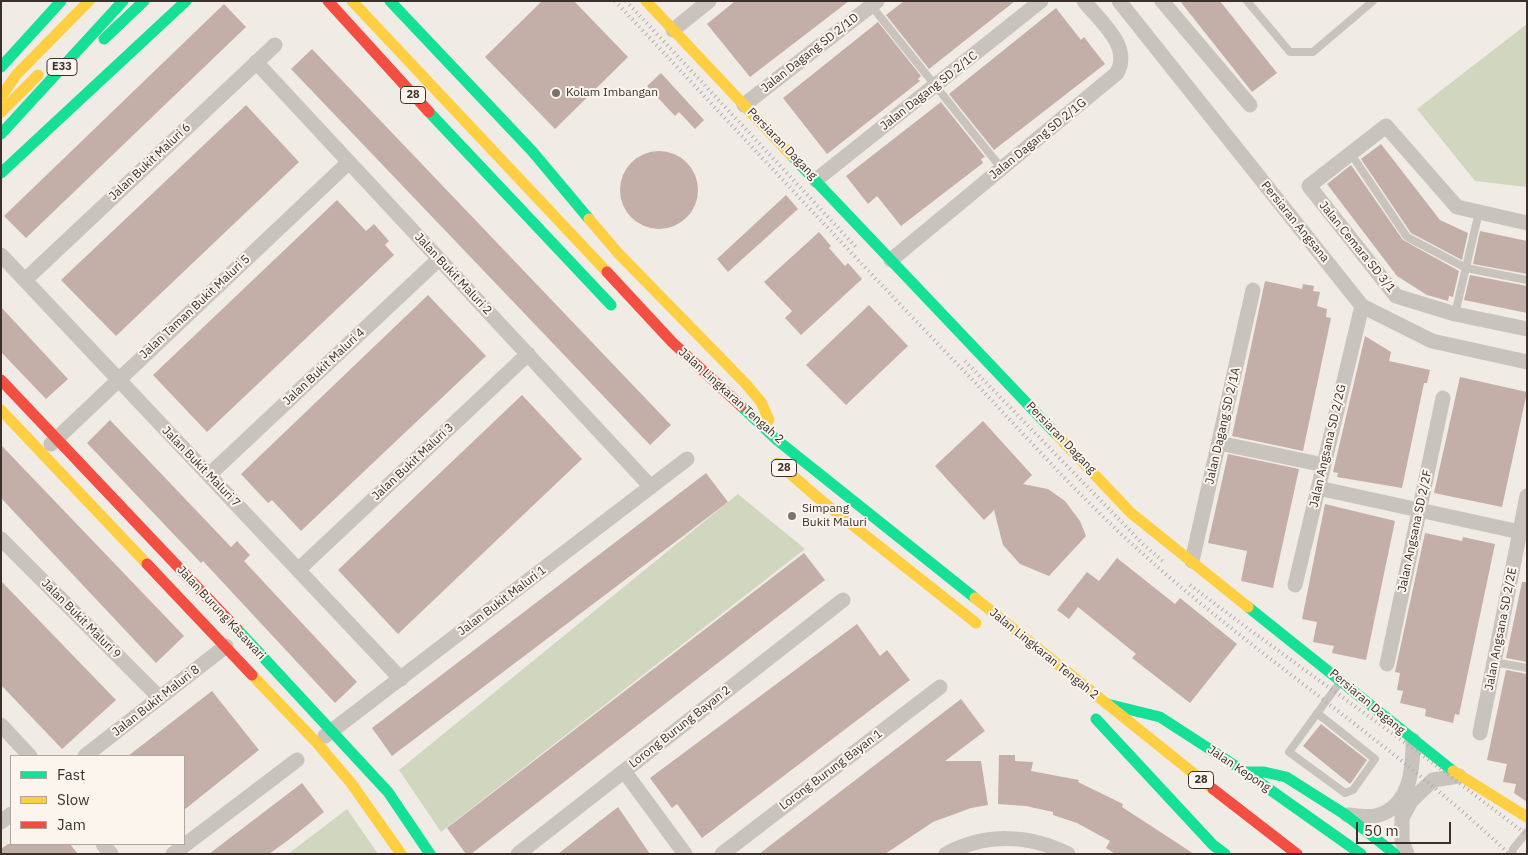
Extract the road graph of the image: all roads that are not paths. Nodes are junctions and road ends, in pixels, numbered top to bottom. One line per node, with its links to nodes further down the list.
1 (61, 1): 24 (main road)
2 (89, 1): 27 (main road)
3 (118, 1): 30 (main road)
4 (123, 1): 31 (main road, E33)
5 (144, 1): 31 (main road)
6 (186, 1): 36 (main road)
7 (328, 1): 48 (main road, 28)
8 (352, 1): 58 (main road, Jalan Lingkaran Tengah 2 / 28)
9 (390, 1): 25 (main road)
10 (406, 1): 25 (main road)
11 (646, 1): 20 (main road, Persiaran Dagang)
12 (709, 1): 20 (street)
13 (1041, 1): 26 (street, Jalan Dagang SD 2/1C)
14 (1084, 1): 35 (street, Jalan Dagang SD 2/1G)
15 (1119, 1): 47 (street, Persiaran Angsana)
16 (1162, 1): 29 (street)
17 (1247, 1): 18 (lane)
18 (1373, 1)
19 (872, 3): 26 (lane); 28 (street, Jalan Dagang SD 2/1D)
20 (673, 30): 28 (main road, Persiaran Dagang)
21 (134, 34): 33 (main road)
22 (275, 45): 23 (street, Jalan Bukit Maluri 6)
23 (256, 62): 34 (street, Jalan Bukit Maluri 2); 44 (street, Jalan Bukit Maluri 6)
24 (1, 67)
25 (460, 76): 58 (main road)
26 (935, 86): 35 (lane); 37 (street, Jalan Dagang SD 2/1C)
27 (1, 97)
28 (744, 105): 37 (main road, Persiaran Dagang)
29 (1250, 105)
30 (1, 112)
31 (1, 135)
32 (1350, 154): 38 (street); 43 (lane); 49 (street, Jalan Cemara SD 3/1)
33 (1, 162)
34 (349, 162): 41 (street, Jalan Bukit Maluri 2); 54 (street, Jalan Taman Bukit Maluri 5)
35 (1002, 169): 42 (street, Jalan Dagang SD 2/1G)
36 (1, 173)
37 (816, 180): 42 (main road, Persiaran Dagang)
38 (1479, 212): 39 (street); 43 (lane)
39 (1527, 223)
40 (1, 255): 44 (street, Jalan Bukit Maluri 7)
41 (439, 259): 51 (street, Jalan Bukit Maluri 2); 64 (street, Jalan Bukit Maluri 4)
42 (891, 260): 71 (main road, Persiaran Dagang)
43 (1466, 268): 45 (lane); 49 (lane)
44 (24, 280): 54 (street, Jalan Bukit Maluri 7)
45 (1527, 280)
46 (1253, 290): 59 (street, Jalan Dagang SD 2/1A)
47 (1362, 306): 52 (street, Persiaran Angsana); 63 (street, Jalan Angsana SD 2/2G)
48 (620, 314)
49 (1455, 314): 50 (street, Jalan Cemara SD 3/1)
50 (1527, 329)
51 (528, 354): 65 (street, Jalan Bukit Maluri 2); 72 (street, Jalan Bukit Maluri 3)
52 (1527, 362)
53 (1, 380): 57 (main road, Jalan Burung Kasawari)
54 (117, 380): 57 (street, Jalan Taman Bukit Maluri 5); 64 (street, Jalan Bukit Maluri 7)
55 (1442, 398): 68 (street, Jalan Angsana SD 2/2F)
56 (1, 410): 60 (main road, Jalan Burung Kasawari)
57 (58, 438): 60 (street, Jalan Taman Bukit Maluri 5); 87 (main road, Jalan Burung Kasawari)
58 (778, 440): 84 (main road, Jalan Lingkaran Tengah 2 / 28)
59 (1219, 443): 63 (street); 71 (street, Jalan Dagang SD 2/1A)
60 (42, 453): 76 (main road, Jalan Burung Kasawari)
61 (773, 458): 75 (main road, Jalan Lingkaran Tengah 2 / 28)
62 (687, 459): 65 (street, Jalan Bukit Maluri 1)
63 (1324, 465): 66 (street, Jalan Angsana SD 2/2G)
64 (208, 475): 72 (street, Jalan Bukit Maluri 7)
65 (651, 487): 80 (street, Jalan Bukit Maluri 1)
66 (1318, 488): 68 (street); 73 (street, Jalan Angsana SD 2/2G)
67 (1527, 496): 69 (street, Jalan Angsana SD 2/2E)
68 (1419, 510): 69 (street); 78 (street, Jalan Angsana SD 2/2F)
69 (1523, 524): 77 (street, Jalan Angsana SD 2/2E)
70 (1, 539): 83 (street, Jalan Bukit Maluri 9)
71 (1192, 562): 81 (main road, Persiaran Dagang)
72 (298, 570): 80 (street, Jalan Bukit Maluri 7)
73 (1295, 585)
74 (843, 600): 95 (street, Lorong Burung Bayan 2)
75 (988, 633)
76 (226, 646): 83 (street, Jalan Bukit Maluri 8); 90 (main road, Jalan Burung Kasawari)
77 (1494, 662): 79 (lane); 88 (street, Jalan Angsana SD 2/2E)
78 (1387, 664)
79 (1527, 668)
80 (401, 679): 87 (street, Jalan Bukit Maluri 1)
81 (1341, 680): 85 (lane); 89 (main road, Persiaran Dagang)
82 (940, 687): 108 (street, Lorong Burung Bayan 1)
83 (160, 698): 92 (street, Jalan Bukit Maluri 8)
84 (1106, 704): 96 (main road, Jalan Kepong); 112 (main road, Jalan Lingkaran Tengah 2 / 28)
85 (1317, 713): 85 (lane)
86 (1, 725): 91 (street)
87 (332, 729): 90 (street, Jalan Bukit Maluri 1); 105 (main road, Jalan Burung Kasawari)
88 (1480, 733)
89 (1413, 740): 97 (main road, Persiaran Dagang); 98 (street)
90 (317, 743): 104 (main road, Jalan Burung Kasawari)
91 (29, 755)
92 (86, 755)
93 (297, 760): 101 (street)
94 (1156, 767): 111 (main road, Jalan Lingkaran Tengah 2)
95 (624, 771): 106 (street, Lorong Burung Bayan 2); 107 (street)
96 (1245, 772): 98 (main road); 113 (main road, Jalan Kepong)
97 (1459, 776): 99 (main road, Persiaran Dagang); 115 (street)
98 (1346, 815): 114 (main road)
99 (1527, 817)
100 (1527, 832): 116 (lane)
101 (185, 845)
102 (185, 845): 103 (street)
103 (173, 854)
104 (401, 854)
105 (430, 854)
106 (518, 854)
107 (685, 854)
108 (722, 854)
109 (946, 854): 110 (street)
110 (1068, 854)
111 (1225, 854)
112 (1297, 854)
113 (1361, 854)
114 (1395, 854)
115 (1407, 854)
116 (1512, 854)

